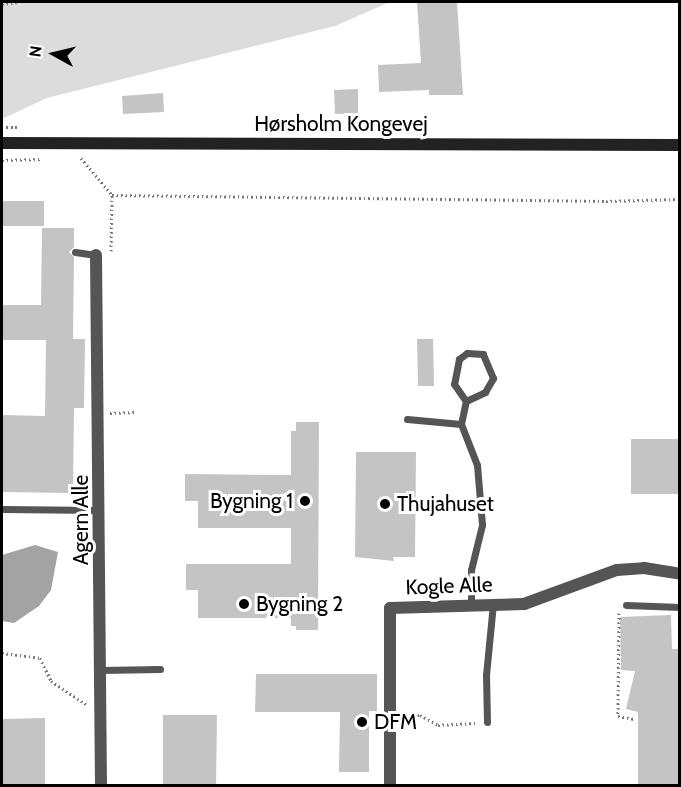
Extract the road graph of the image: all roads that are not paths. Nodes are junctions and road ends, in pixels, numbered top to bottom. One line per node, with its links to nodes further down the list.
1 (2, 143): 2 (main road, Hørsholm Kongevej)
2 (680, 145)
3 (75, 252): 4 (lane)
4 (96, 255): 9 (street, Agern Alle)
5 (466, 401): 5 (lane); 7 (lane)
6 (407, 419): 7 (lane)
7 (461, 424): 12 (lane)
8 (2, 509): 9 (lane)
9 (100, 510): 16 (street, Agern Alle)
10 (680, 574): 11 (street, Kogle Alle)
11 (493, 604): 12 (street, Kogle Alle); 17 (lane)
12 (471, 605): 19 (street, Kogle Alle)
13 (626, 605): 14 (lane)
14 (680, 607)
15 (160, 669): 16 (lane)
16 (101, 670): 18 (street, Agern Alle)
17 (487, 722)
18 (100, 786)
19 (390, 786)

